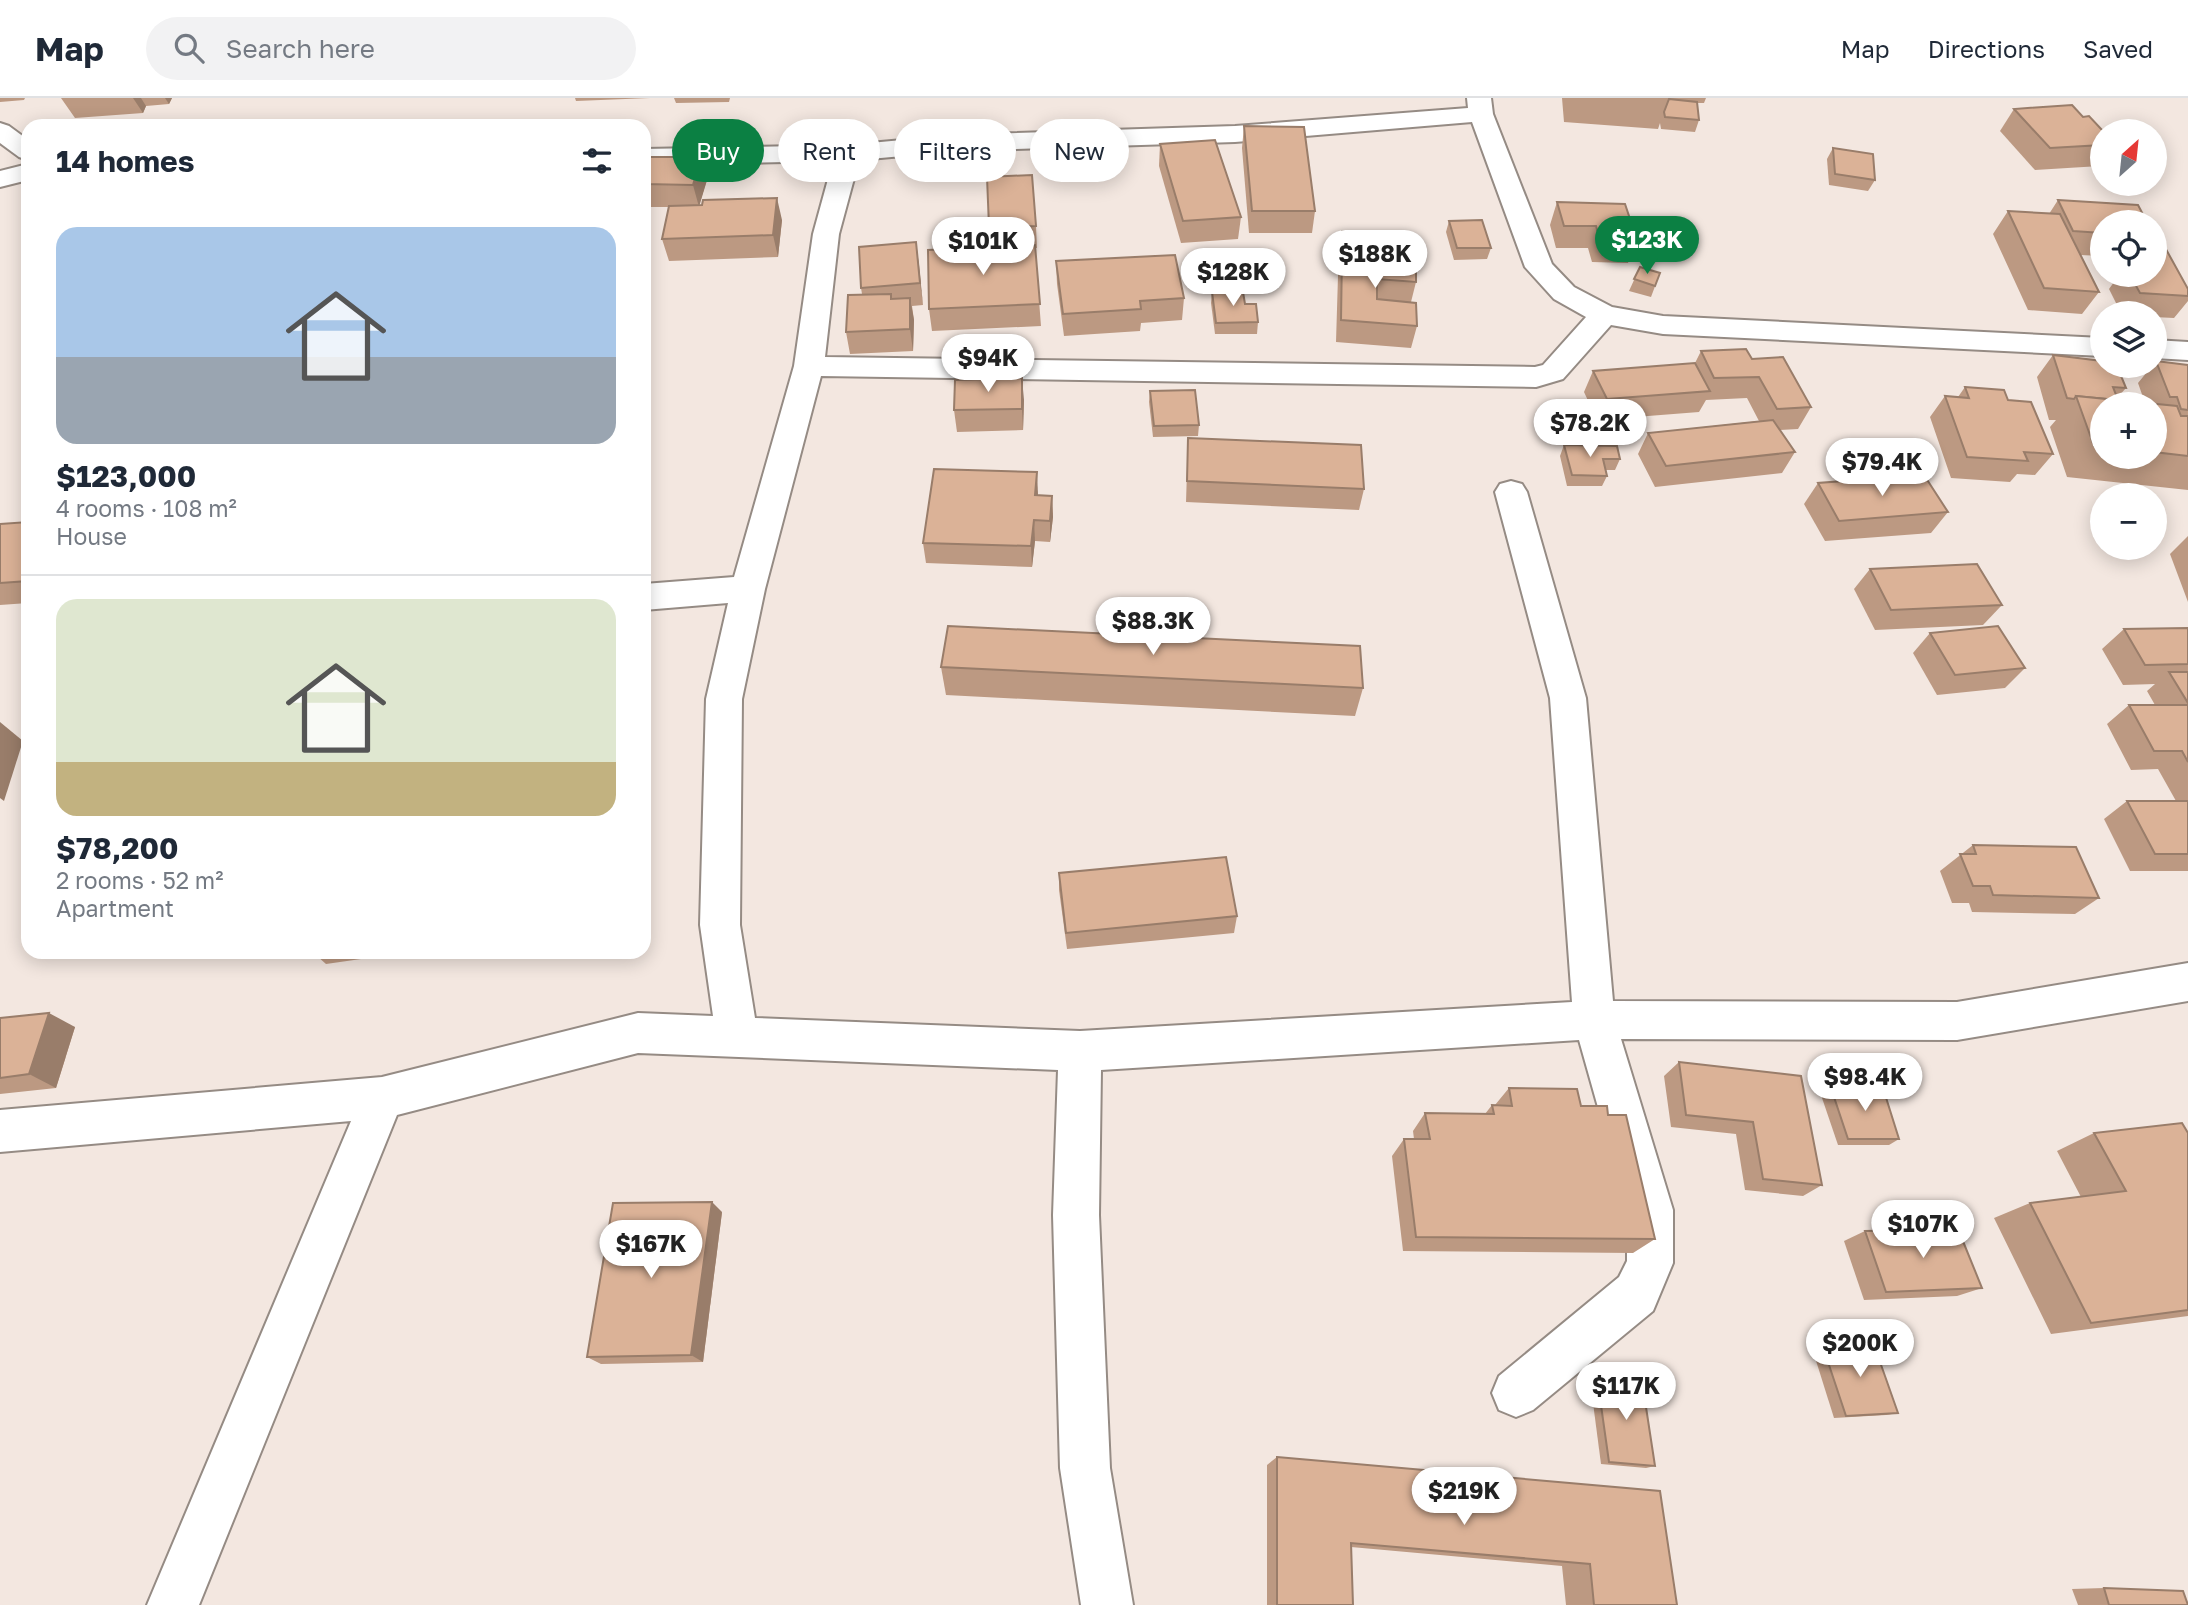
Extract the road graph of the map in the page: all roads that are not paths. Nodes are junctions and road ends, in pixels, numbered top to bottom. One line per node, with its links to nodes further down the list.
1 (1480, 106): 4 (street); 10 (street)
2 (0, 131): 3 (street)
3 (21, 147)
4 (880, 150)
5 (778, 154): 6 (street)
6 (651, 157)
7 (21, 174): 8 (street)
8 (0, 179)
9 (840, 182): 14 (street)
10 (1604, 315): 11 (street); 14 (street)
11 (2090, 346)
12 (2167, 350): 13 (street)
13 (2188, 351)
14 (810, 366): 16 (street)
15 (1511, 492): 19 (street)
16 (748, 589): 17 (street); 20 (street)
17 (651, 596)
18 (2188, 982): 19 (street)
19 (1594, 1020): 21 (street); 24 (street)
20 (737, 1036): 21 (street); 22 (street)
21 (1080, 1051): 26 (street)
22 (382, 1098): 23 (street); 25 (street)
23 (0, 1132)
24 (1516, 1393)
25 (173, 1605)
26 (1107, 1605)

